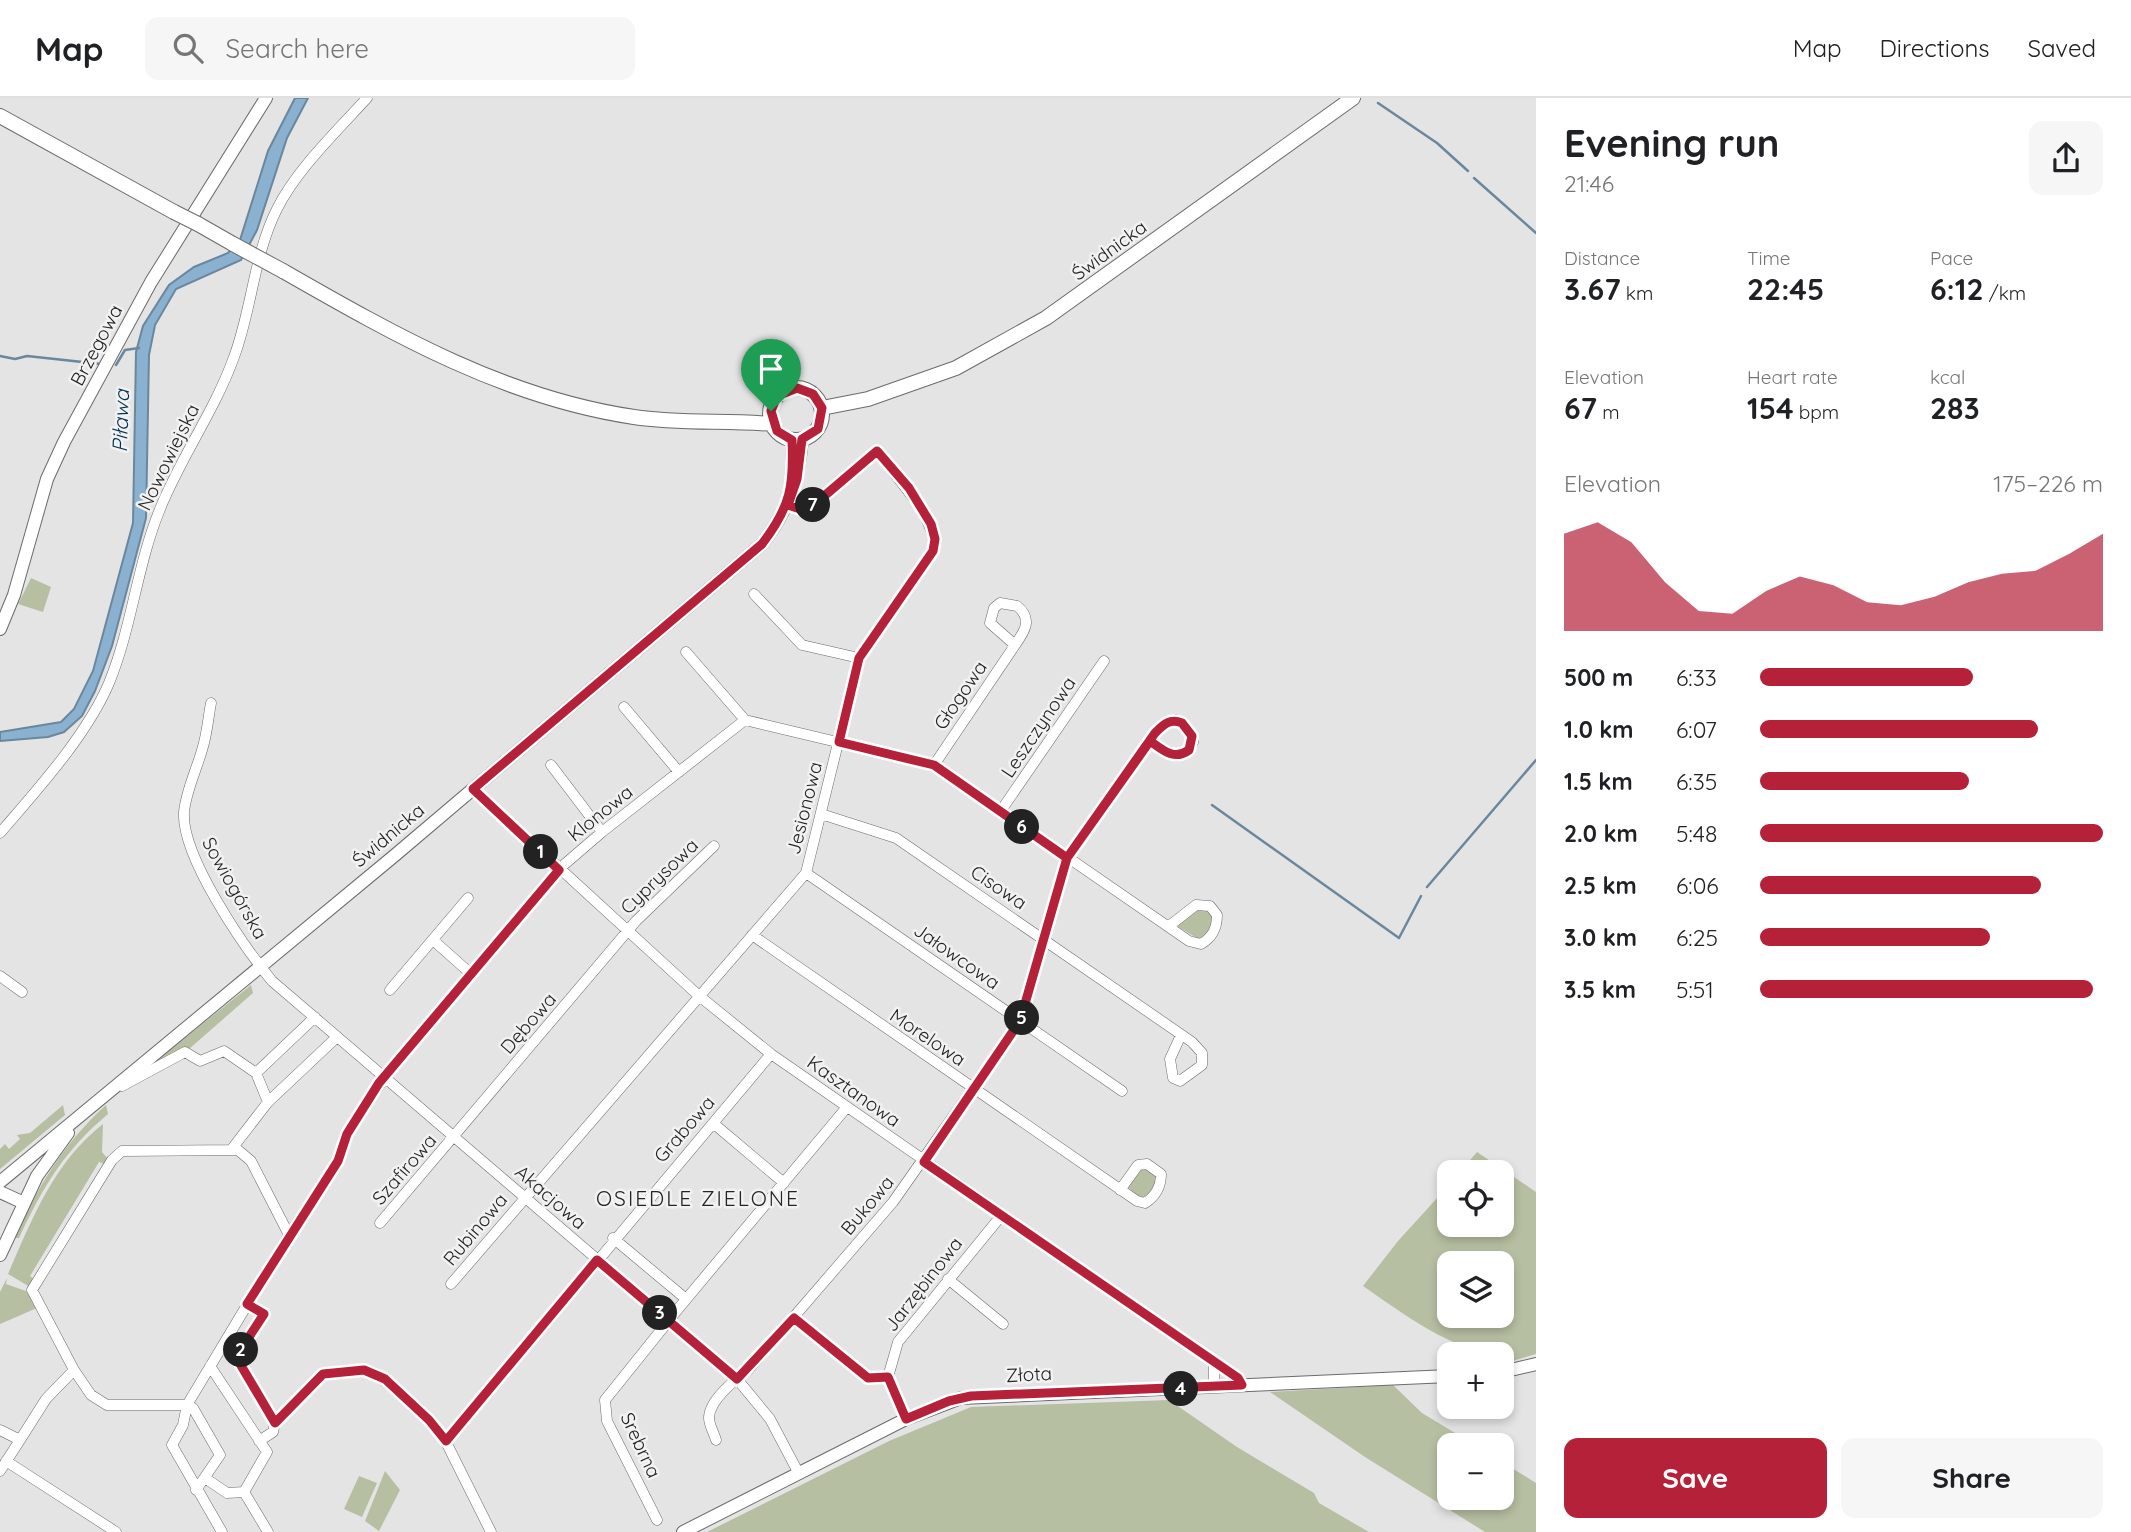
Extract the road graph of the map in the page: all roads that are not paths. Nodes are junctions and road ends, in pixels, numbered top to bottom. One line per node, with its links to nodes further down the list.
1 (266, 98): 10 (street, Brzegowa)
2 (367, 98): 27 (street, Nowowiejska)
3 (1353, 98): 5 (main road, Świdnicka)
4 (0, 116): 6 (main road, bridge)
5 (822, 413): 6 (main road); 7 (main road)
6 (771, 417): 7 (main road)
7 (797, 440): 8 (street, Świdnicka)
8 (788, 505): 13 (street, Jesionowa); 23 (street, Świdnicka)
9 (754, 594): 13 (street)
10 (0, 629)
11 (1016, 645): 21 (street, Głogowa)
12 (686, 652): 17 (street)
13 (859, 658): 19 (street, Jesionowa)
14 (1104, 661): 24 (street, Leszczynowa)
15 (211, 703): 38 (street, Sowiogórska)
16 (624, 707): 22 (street)
17 (745, 720): 19 (street); 22 (street, Klonowa)
18 (1150, 741): 29 (street, Bukowa)
19 (839, 742): 21 (street); 25 (street, Jesionowa)
20 (551, 765): 26 (street)
21 (934, 765): 24 (street)
22 (679, 772): 26 (street, Klonowa)
23 (473, 789): 30 (street, Kasztanowa); 38 (street, Świdnicka)
24 (1000, 812): 29 (street)
25 (821, 814): 31 (street, Jesionowa); 36 (street, Cisowa)
26 (602, 832): 30 (street, Klonowa)
27 (0, 833)
28 (714, 846): 34 (street, Cyprysowa)
29 (1067, 858): 33 (street); 36 (street, Bukowa)
30 (559, 870): 34 (street, Kasztanowa); 39 (street, Klonowa)
31 (806, 873): 35 (street, Jesionowa); 45 (street, Jałowcowa)
32 (468, 898): 37 (street)
33 (1169, 926): 33 (street)
34 (628, 931): 43 (street, Kasztanowa); 58 (street, Dębowa)
35 (752, 935): 43 (street, Jesionowa); 52 (street, Morelowa)
36 (1045, 940): 45 (street, Bukowa); 46 (street, Cisowa)
37 (433, 941): 39 (street); 41 (street)
38 (260, 966): 44 (street, Akacjowa); 51 (street, Świdnicka)
39 (470, 973): 50 (street, Klonowa)
40 (0, 976): 42 (street)
41 (390, 990)
42 (22, 992)
43 (698, 995): 48 (street, Kasztanowa); 65 (street, Jesionowa)
44 (315, 1017): 47 (street, Akacjowa); 49 (street)
45 (1020, 1021): 52 (street, Bukowa); 53 (street, Jałowcowa)
46 (1181, 1035): 46 (street, Cisowa)
47 (337, 1037): 50 (street, Akacjowa); 54 (street)
48 (771, 1054): 55 (street, Kasztanowa); 57 (street, Grabowa)
49 (256, 1073): 51 (street); 54 (street)
50 (384, 1077): 58 (street, Akacjowa); 69 (street, Klonowa)
51 (115, 1090): 56 (street, Świdnicka)
52 (975, 1090): 60 (street, Bukowa); 63 (street, Morelowa)
53 (1122, 1091)
54 (268, 1102): 59 (street)
55 (847, 1107): 60 (street, Kasztanowa); 62 (street, Srebrna)
56 (82, 1117): 61 (street, Świdnicka); 66 (street)
57 (713, 1123): 62 (street); 70 (street, Grabowa)
58 (454, 1137): 65 (street, Akacjowa); 68 (street, Szafirowa)
59 (231, 1150): 69 (street); 84 (street)
60 (924, 1162): 67 (street, Kasztanowa); 77 (street, Bukowa)
61 (0, 1182)
62 (784, 1183): 75 (street, Srebrna)
63 (1120, 1190): 63 (street, Morelowa)
64 (0, 1192): 66 (street)
65 (525, 1197): 72 (street, Akacjowa); 74 (street, Rubinowa)
66 (24, 1203): 71 (street)
67 (1001, 1216): 73 (street, Jarzębinowa); 80 (street, Kasztanowa)
68 (380, 1223)
69 (289, 1235): 76 (street, Klonowa)
70 (613, 1238): 72 (street, Grabowa); 75 (street)
71 (0, 1255)
72 (597, 1260): 78 (street, Akacjowa); 97 (street, Grabowa)
73 (948, 1279): 79 (street); 85 (street, Jarzębinowa)
74 (451, 1284)
75 (686, 1299): 78 (street, Srebrna)
76 (247, 1304): 82 (street, Klonowa); 92 (street)
77 (794, 1318): 85 (street); 87 (street, Bukowa)
78 (669, 1320): 87 (street, Akacjowa); 104 (street, Srebrna)
79 (1003, 1324)
80 (1214, 1362): 88 (street, Kasztanowa); 89 (street)
81 (1536, 1364): 83 (street)
82 (210, 1366): 90 (street, Klonowa); 96 (street)
83 (1514, 1369)
84 (74, 1370): 90 (street); 94 (street)
85 (888, 1377): 91 (street)
86 (1437, 1377): 88 (street, Złota)
87 (737, 1379): 95 (street, Bukowa); 100 (street, Akacjowa)
88 (1242, 1385): 89 (street, Złota)
89 (1214, 1387): 91 (street, Złota)
90 (187, 1405): 101 (street); 102 (street, Klonowa)
91 (906, 1419): 100 (street, Złota)
92 (275, 1423): 96 (street); 97 (street)
93 (0, 1430): 94 (street)
94 (20, 1440): 98 (street)
95 (716, 1440)
96 (259, 1441): 103 (street)
97 (446, 1441): 108 (street)
98 (6, 1461): 99 (street); 105 (street)
99 (0, 1471)
100 (798, 1472): 109 (street, Złota)
101 (205, 1478): 102 (street); 103 (street)
102 (196, 1490): 106 (street, Klonowa)
103 (244, 1492): 107 (street)
104 (657, 1520)
105 (116, 1532)
106 (222, 1532)
107 (268, 1532)
108 (491, 1532)
109 (682, 1532)

